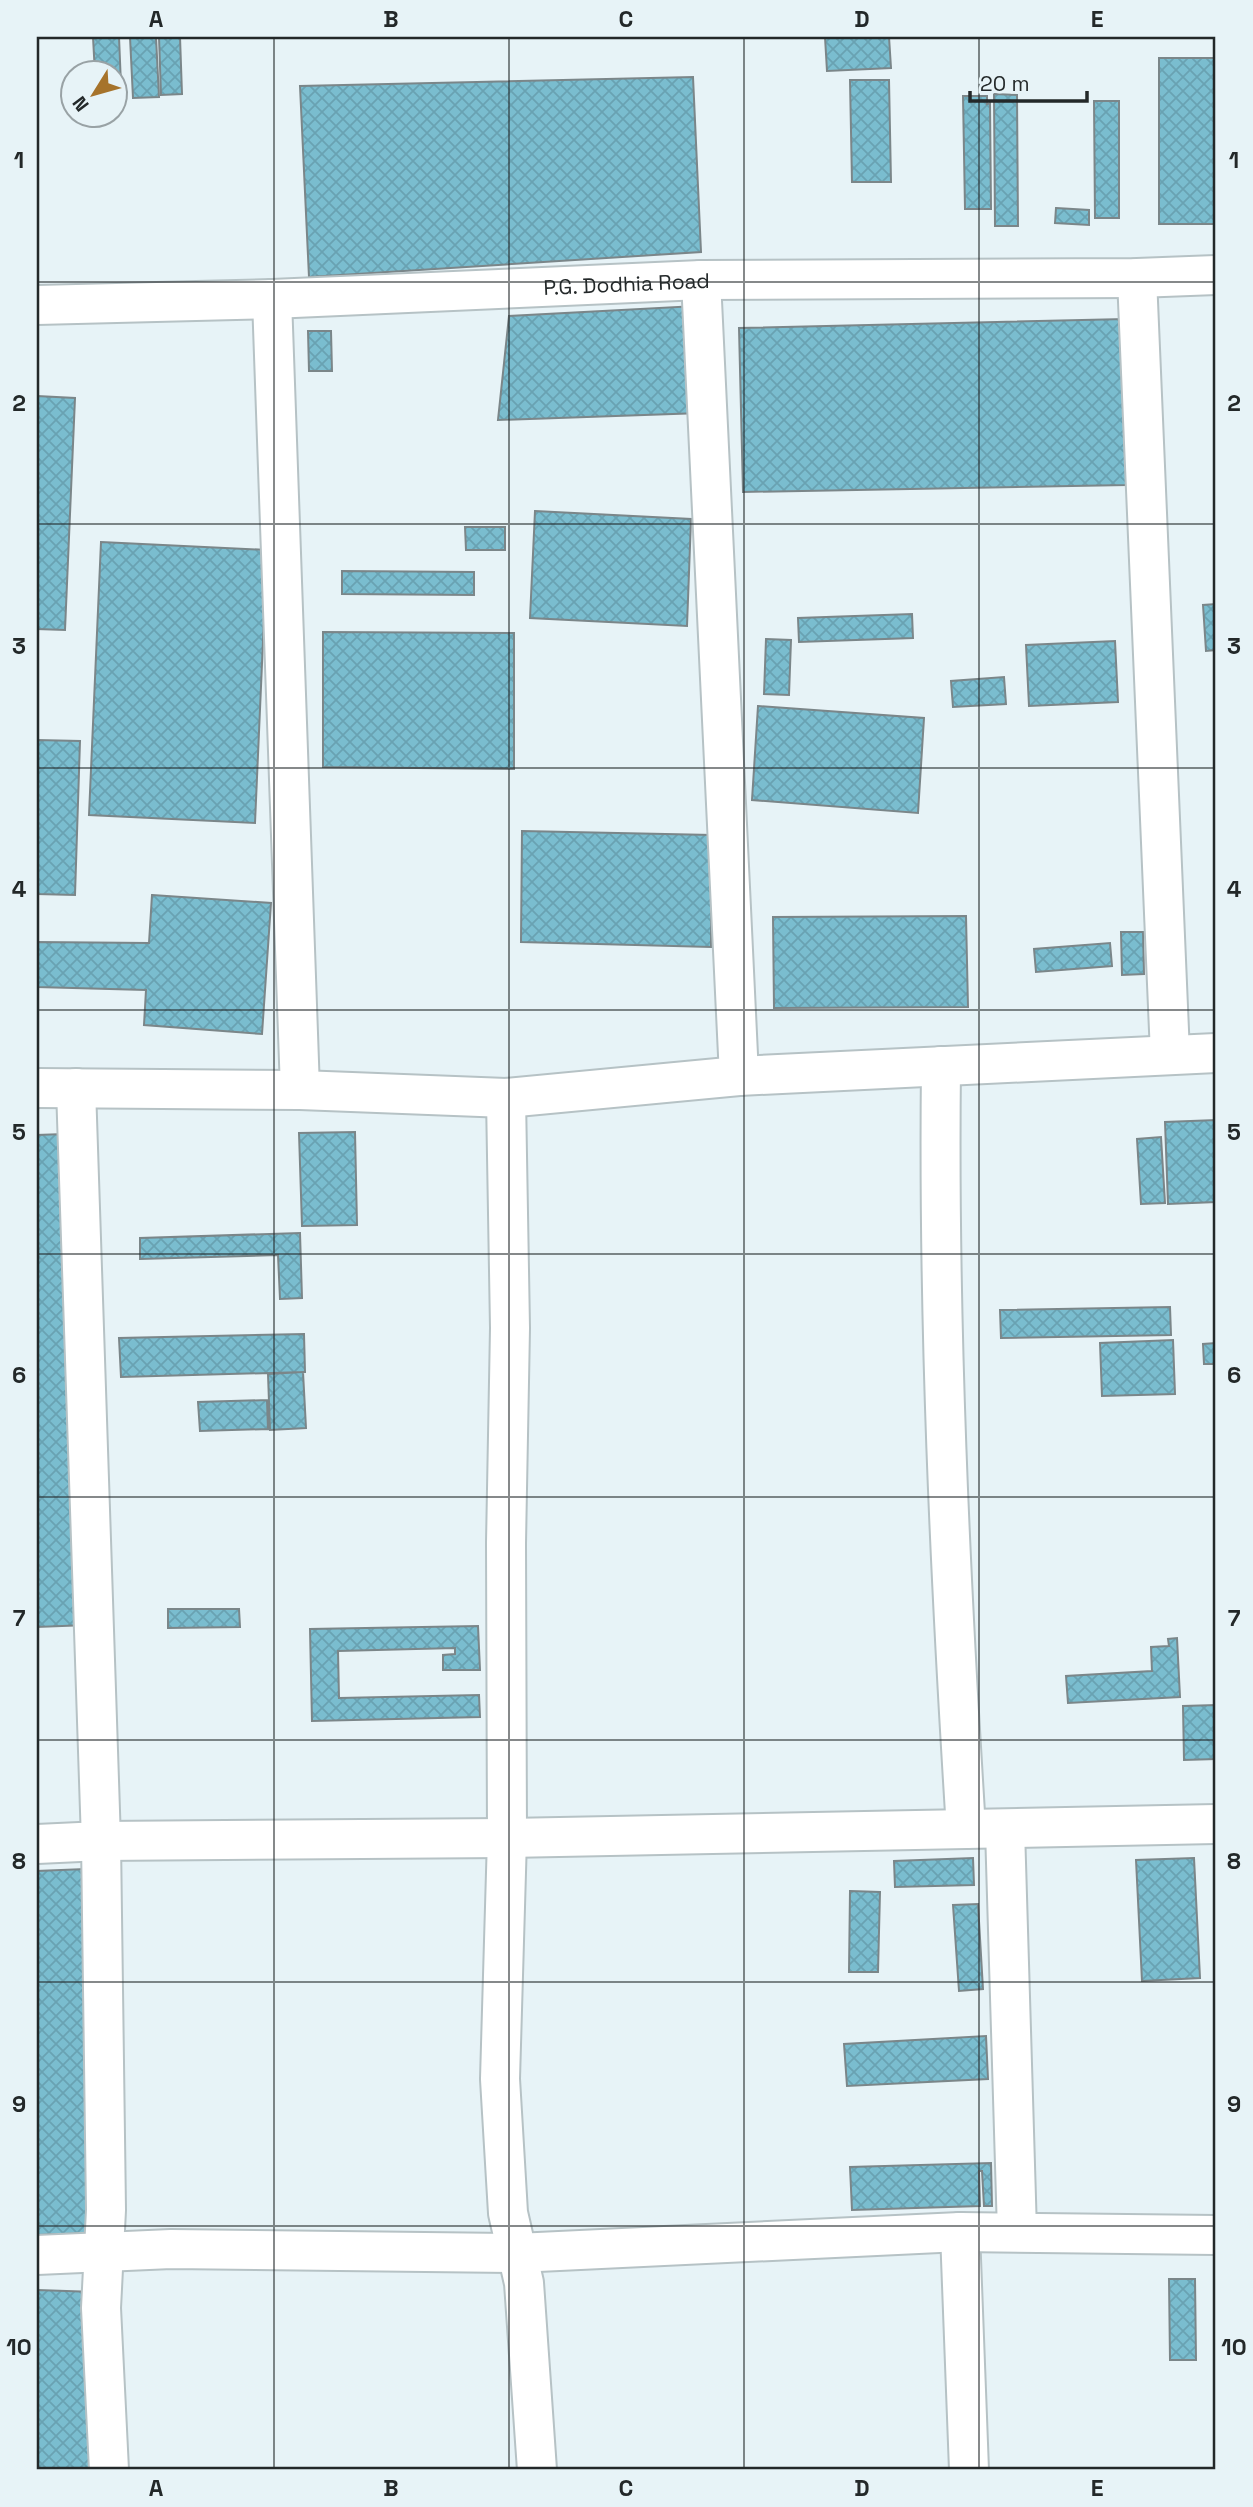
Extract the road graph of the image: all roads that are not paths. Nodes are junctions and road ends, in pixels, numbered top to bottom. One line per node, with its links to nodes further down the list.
1 (1216, 275): 2 (street, P.G. Dodhia Road)
2 (1137, 278): 3 (street, P.G. Dodhia Road); 7 (street)
3 (701, 280): 4 (street, P.G. Dodhia Road); 9 (street)
4 (272, 299): 5 (street, P.G. Dodhia Road); 12 (street)
5 (37, 305)
6 (1216, 1053): 7 (street)
7 (1170, 1054): 8 (street)
8 (941, 1066): 9 (street); 15 (street)
9 (739, 1076): 13 (street)
10 (37, 1088): 11 (street)
11 (76, 1088): 12 (street); 18 (street)
12 (300, 1090): 13 (street)
13 (506, 1098): 17 (street)
14 (1216, 1824): 16 (street)
15 (966, 1829): 16 (street); 17 (street)
16 (1005, 1829): 21 (street)
17 (507, 1838): 18 (street); 24 (street)
18 (101, 1841): 19 (street); 23 (street)
19 (37, 1844)
20 (960, 2232): 21 (street); 24 (street); 28 (street)
21 (1017, 2232): 22 (street)
22 (1216, 2235)
23 (105, 2252): 24 (street); 25 (street); 26 (street)
24 (517, 2253): 27 (street)
25 (37, 2255)
26 (109, 2470)
27 (537, 2470)
28 (968, 2470)

